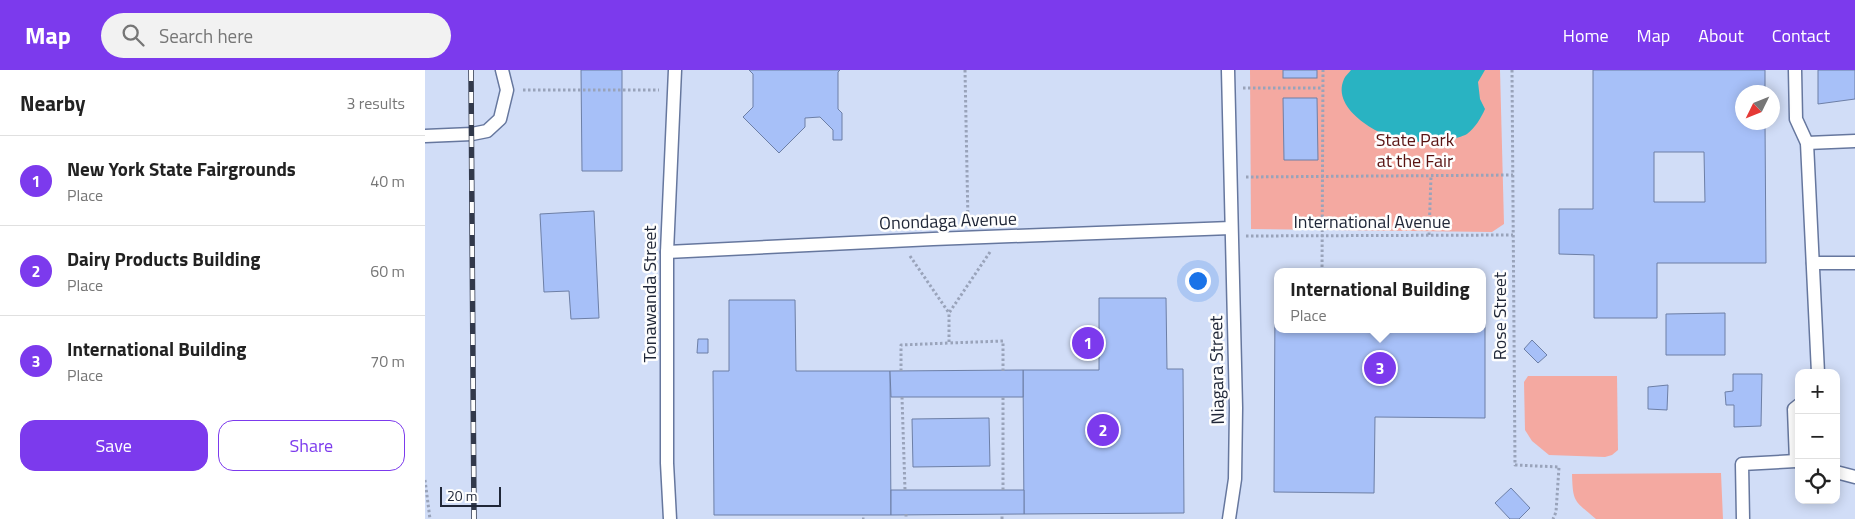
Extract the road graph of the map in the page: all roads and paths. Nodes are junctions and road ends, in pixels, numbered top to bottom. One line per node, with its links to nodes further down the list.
1 (501, 70): 10 (lane)
2 (675, 70): 11 (lane, Tonawanda Street)
3 (965, 70): 24 (path)
4 (1228, 70): 8 (lane, Niagara Street)
5 (1323, 70): 9 (path)
6 (1512, 70): 15 (path, Rose Street)
7 (1795, 70): 14 (lane)
8 (1229, 88): 9 (path); 18 (lane, Niagara Street)
9 (1323, 88): 16 (path)
10 (507, 90): 11 (path); 12 (lane)
11 (674, 90): 26 (lane, Tonawanda Street)
12 (425, 136)
13 (1855, 142): 14 (lane)
14 (1807, 143): 27 (lane)
15 (1513, 175): 17 (path); 21 (path, Rose Street)
16 (1322, 176): 17 (path); 18 (path); 23 (path)
17 (1431, 176): 20 (path)
18 (1230, 178): 19 (lane, Niagara Street)
19 (1231, 232): 22 (lane, Onondaga Avenue); 23 (path, International Avenue); 51 (lane, Niagara Street)
20 (1429, 235): 21 (path, International Avenue); 23 (path, International Avenue)
21 (1513, 235): 52 (path, Rose Street)
22 (1000, 236): 24 (lane, Onondaga Avenue); 30 (path)
23 (1322, 236): 29 (path)
24 (968, 238): 25 (lane, Onondaga Avenue)
25 (899, 240): 26 (lane, Onondaga Avenue); 30 (path)
26 (667, 252): 47 (lane, Tonawanda Street)
27 (1813, 263): 28 (lane); 32 (lane)
28 (1855, 263)
29 (1322, 268)
30 (949, 313): 31 (path)
31 (949, 343): 33 (path); 34 (path)
32 (1818, 369)
33 (1003, 370)
34 (901, 371)
35 (1003, 396): 44 (path)
36 (902, 397): 43 (path)
37 (1795, 408): 38 (lane)
38 (1797, 459)
39 (1795, 461): 53 (lane)
40 (1840, 473): 41 (lane)
41 (1855, 477)
42 (425, 480): 46 (path)
43 (905, 490)
44 (1003, 490)
45 (1002, 514): 50 (path)
46 (430, 519)
47 (670, 519)
48 (862, 519): 49 (path)
49 (866, 519)
50 (1002, 519)
51 (1229, 519)
52 (1553, 519)
53 (1743, 519)

